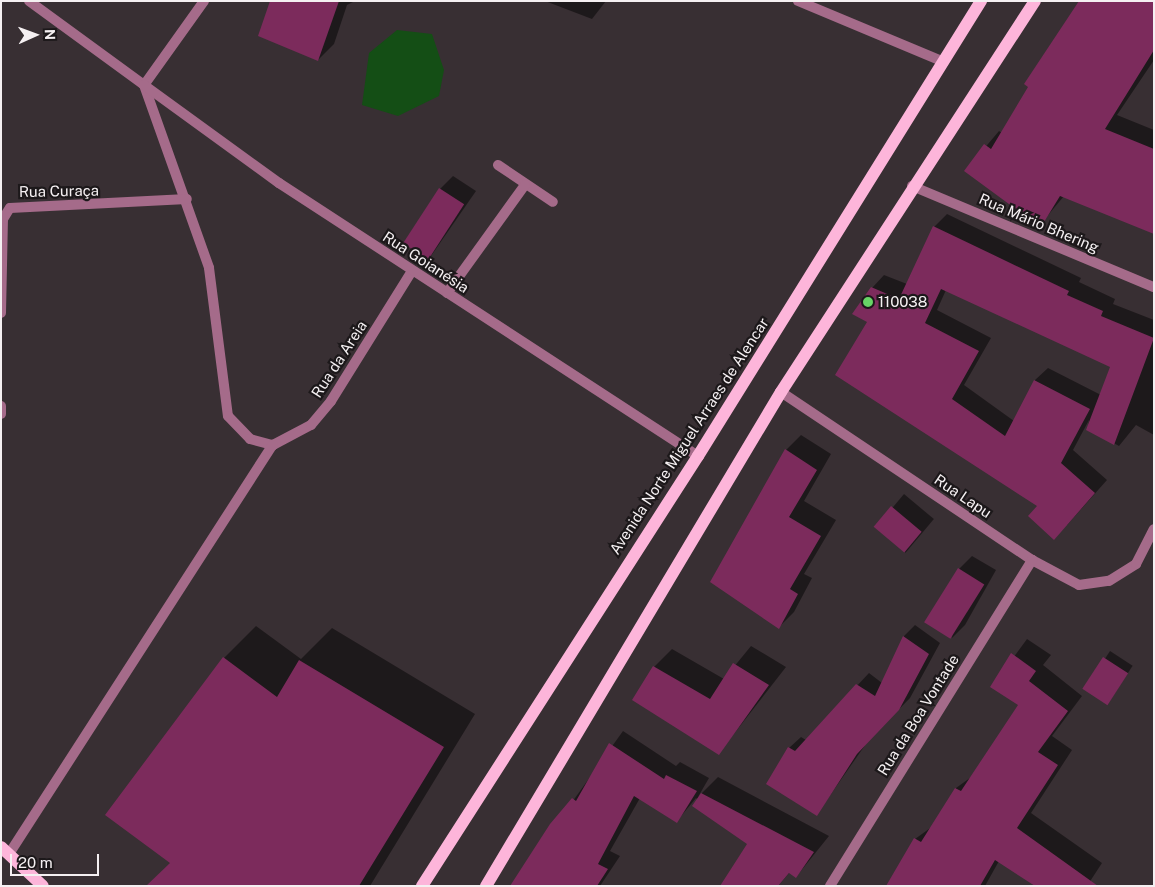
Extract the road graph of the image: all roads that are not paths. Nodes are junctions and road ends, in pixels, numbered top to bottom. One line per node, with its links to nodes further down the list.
1 (29, 1): 7 (street, Rua Goianésia)
2 (204, 1): 7 (street)
3 (798, 1): 6 (street)
4 (981, 1): 6 (main road, Avenida Norte Miguel Arraes de Alencar)
5 (1035, 1): 10 (main road)
6 (944, 62): 21 (main road, Avenida Norte Miguel Arraes de Alencar)
7 (144, 85): 11 (street); 13 (street, Rua Goianésia)
8 (498, 165): 9 (street)
9 (525, 185): 12 (street); 15 (street)
10 (912, 186): 14 (street, Rua Mário Bhering); 17 (main road)
11 (186, 199): 16 (street, Rua Curaça); 20 (street)
12 (553, 202)
13 (412, 271): 15 (street, Rua Goianésia); 20 (street, Rua da Areia)
14 (1154, 287)
15 (447, 293): 21 (street, Rua Goianésia)
16 (1, 313)
17 (781, 392): 23 (street, Rua Lapu); 27 (main road)
18 (1, 406): 19 (street)
19 (1, 414)
20 (273, 445): 24 (street)
21 (698, 456): 26 (main road, Avenida Norte Miguel Arraes de Alencar)
22 (1154, 529): 23 (street, Rua Lapu)
23 (1032, 560): 28 (street, Rua da Boa Vontade)
24 (5, 850): 25 (main road)
25 (43, 886)
26 (422, 886)
27 (486, 886)
28 (830, 886)

